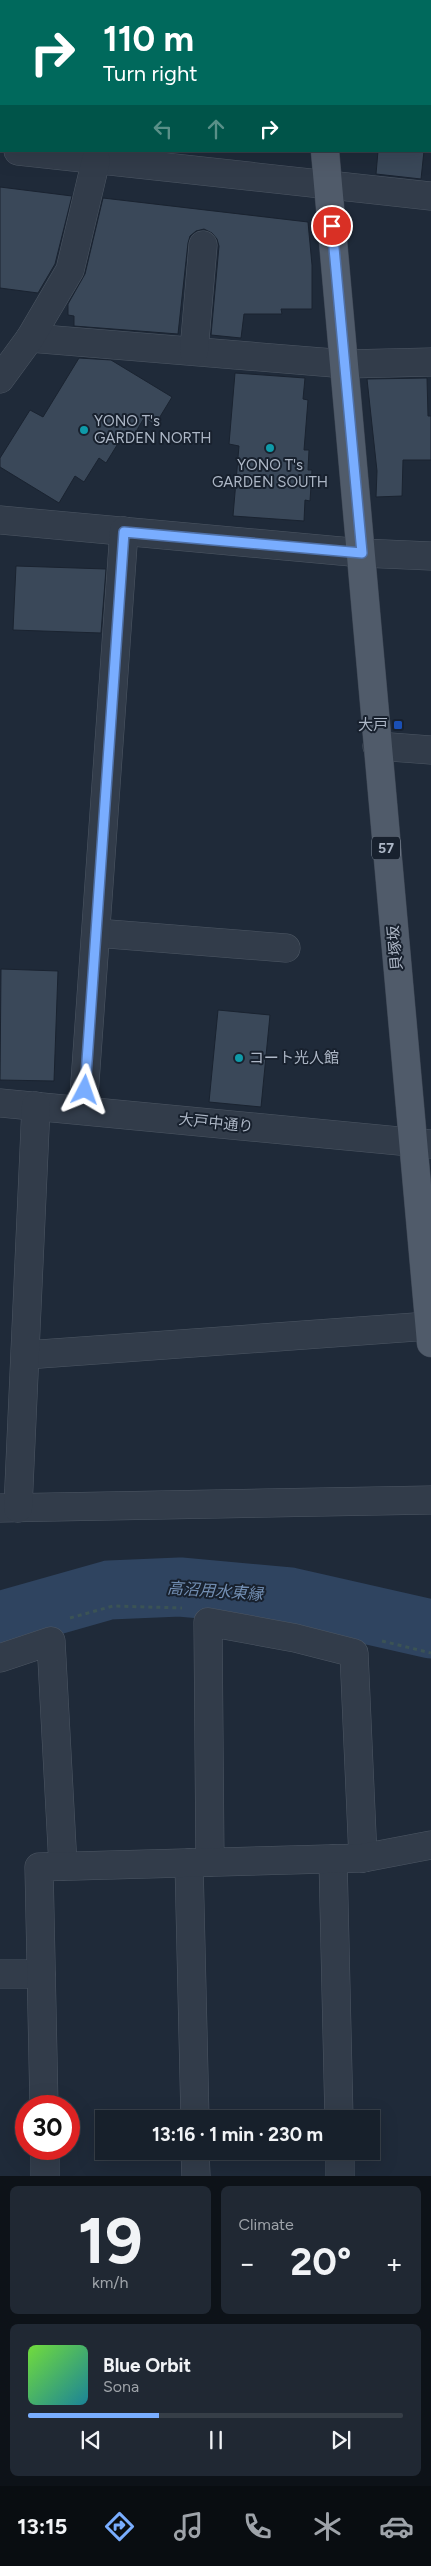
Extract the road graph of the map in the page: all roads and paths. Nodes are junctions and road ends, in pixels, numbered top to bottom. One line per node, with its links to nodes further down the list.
1 (27, 152): 3 (street)
2 (325, 152): 4 (main road, 57)
3 (96, 160): 4 (street); 7 (street)
4 (328, 184): 5 (street); 10 (main road, 57)
5 (431, 196)
6 (203, 245): 8 (street)
7 (30, 338): 8 (street); 11 (street)
8 (194, 351): 10 (street)
9 (431, 362): 10 (street)
10 (346, 364): 14 (main road, 57)
11 (0, 379)
12 (0, 520): 13 (street)
13 (124, 532): 14 (street); 18 (street)
14 (362, 553): 15 (street); 16 (main road, 貝塚坂 / 57)
15 (431, 556)
16 (376, 746): 17 (street); 23 (main road, 貝塚坂 / 57)
17 (431, 750)
18 (96, 933): 19 (street); 22 (street)
19 (286, 948)
20 (0, 1103): 21 (street, 大戸中通り)
21 (36, 1106): 22 (street, 大戸中通り); 25 (street)
22 (84, 1110): 23 (street, 大戸中通り)
23 (422, 1143): 24 (main road, 貝塚坂 / 57)
24 (430, 1335): 25 (street)
25 (26, 1355): 27 (street)
26 (431, 1500): 27 (street)
27 (9, 1508)
28 (185, 1608): 29 (path)
29 (66, 1619)
30 (0, 1658): 35 (street)
31 (431, 1844): 32 (street)
32 (363, 1858): 33 (street); 34 (street)
33 (333, 1859): 34 (street); 40 (street)
34 (200, 1862): 35 (street); 39 (street)
35 (64, 1866): 37 (street)
36 (0, 1974): 37 (street)
37 (41, 1974): 38 (street)
38 (44, 2095)
39 (195, 2110)
40 (339, 2110)
41 (45, 2160): 44 (street)
42 (195, 2160): 45 (street)
43 (340, 2160): 46 (street)
44 (45, 2176)
45 (196, 2176)
46 (340, 2176)

